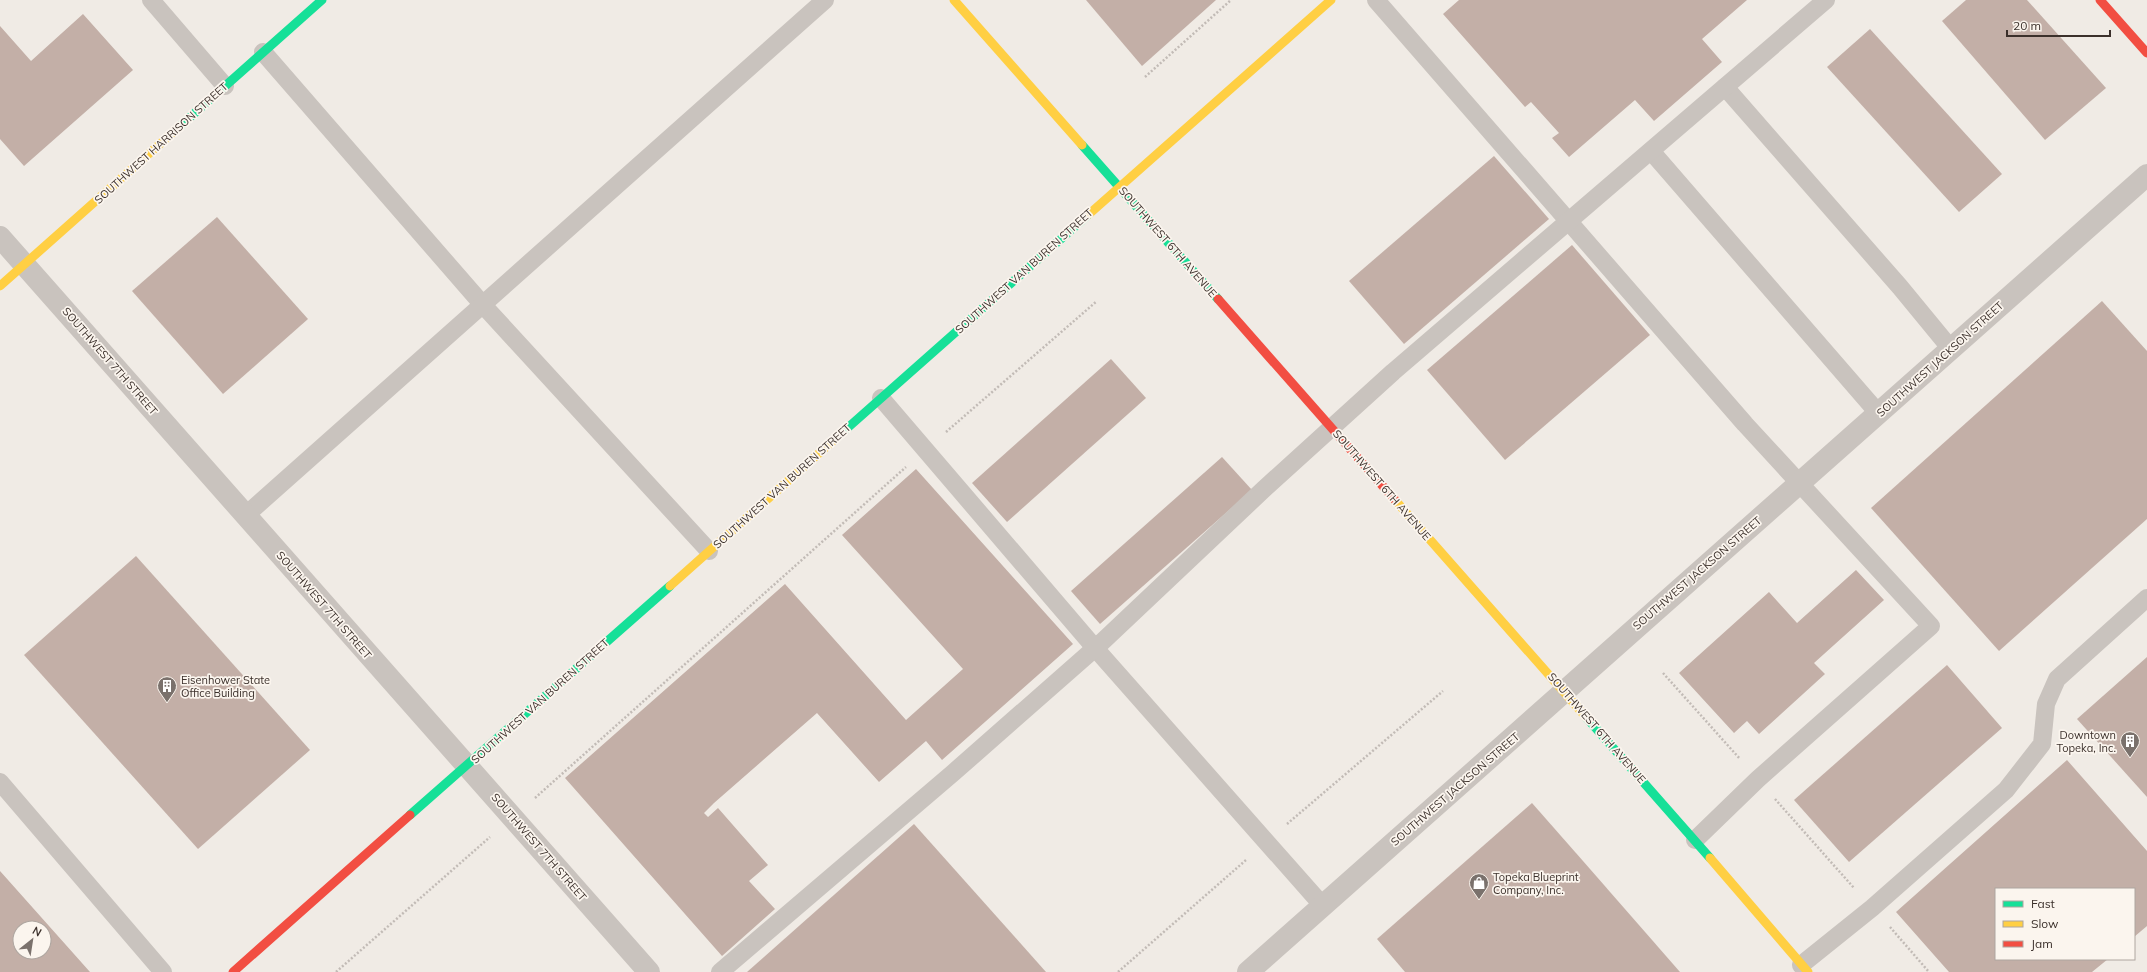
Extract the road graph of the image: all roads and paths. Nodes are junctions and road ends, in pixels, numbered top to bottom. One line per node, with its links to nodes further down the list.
1 (152, 0): 13 (lane)
2 (322, 0): 10 (main road, SOUTHWEST HARRISON STREET)
3 (825, 0): 23 (lane)
4 (954, 0): 17 (main road, SOUTHWEST 6TH AVENUE)
5 (1231, 0): 12 (path)
6 (1331, 0): 17 (main road, SOUTHWEST VAN BUREN STREET)
7 (1376, 0): 18 (lane)
8 (1826, 0): 14 (lane)
9 (2100, 0): 11 (main road)
10 (264, 52): 13 (main road, SOUTHWEST HARRISON STREET); 23 (lane)
11 (2147, 53)
12 (1145, 77)
13 (225, 86): 20 (main road, SOUTHWEST HARRISON STREET)
14 (1725, 87): 15 (lane); 24 (lane)
15 (1651, 151): 18 (lane); 26 (lane)
16 (2147, 175): 24 (street, SOUTHWEST JACKSON STREET)
17 (1119, 187): 25 (main road, SOUTHWEST VAN BUREN STREET); 27 (main road, SOUTHWEST 6TH AVENUE)
18 (1569, 221): 27 (lane); 29 (lane)
19 (0, 237): 20 (street, SOUTHWEST 7TH STREET)
20 (24, 264): 21 (main road, SOUTHWEST HARRISON STREET); 30 (street, SOUTHWEST 7TH STREET)
21 (0, 286)
22 (1097, 301): 28 (path)
23 (483, 305): 30 (lane); 31 (lane)
24 (1952, 349): 26 (street, SOUTHWEST JACKSON STREET)
25 (881, 398): 28 (lane); 31 (main road, SOUTHWEST VAN BUREN STREET)
26 (1878, 414): 29 (street, SOUTHWEST JACKSON STREET)
27 (1331, 427): 33 (lane); 35 (main road, SOUTHWEST 6TH AVENUE)
28 (924, 450): 33 (lane); 39 (path)
29 (1800, 483): 35 (street, SOUTHWEST JACKSON STREET); 37 (lane)
30 (246, 515): 36 (street, SOUTHWEST 7TH STREET)
31 (709, 551): 36 (main road, SOUTHWEST VAN BUREN STREET)
32 (2147, 598): 42 (lane)
33 (1095, 648): 41 (lane); 48 (lane)
34 (1664, 673): 37 (path)
35 (1565, 692): 40 (main road, SOUTHWEST 6TH AVENUE); 41 (street, SOUTHWEST JACKSON STREET)
36 (467, 765): 39 (street, SOUTHWEST 7TH STREET); 45 (main road, SOUTHWEST VAN BUREN STREET)
37 (1758, 779): 40 (lane); 42 (path)
38 (0, 782): 44 (lane)
39 (512, 817): 46 (path); 47 (street, SOUTHWEST 7TH STREET)
40 (1695, 840): 43 (main road, SOUTHWEST 6TH AVENUE)
41 (1322, 906): 49 (street, SOUTHWEST JACKSON STREET)
42 (1872, 908): 43 (lane); 50 (path)
43 (1804, 968)
44 (163, 972)
45 (233, 972)
46 (336, 972)
47 (649, 972)
48 (720, 972)
49 (1248, 972)
50 (1929, 972)

